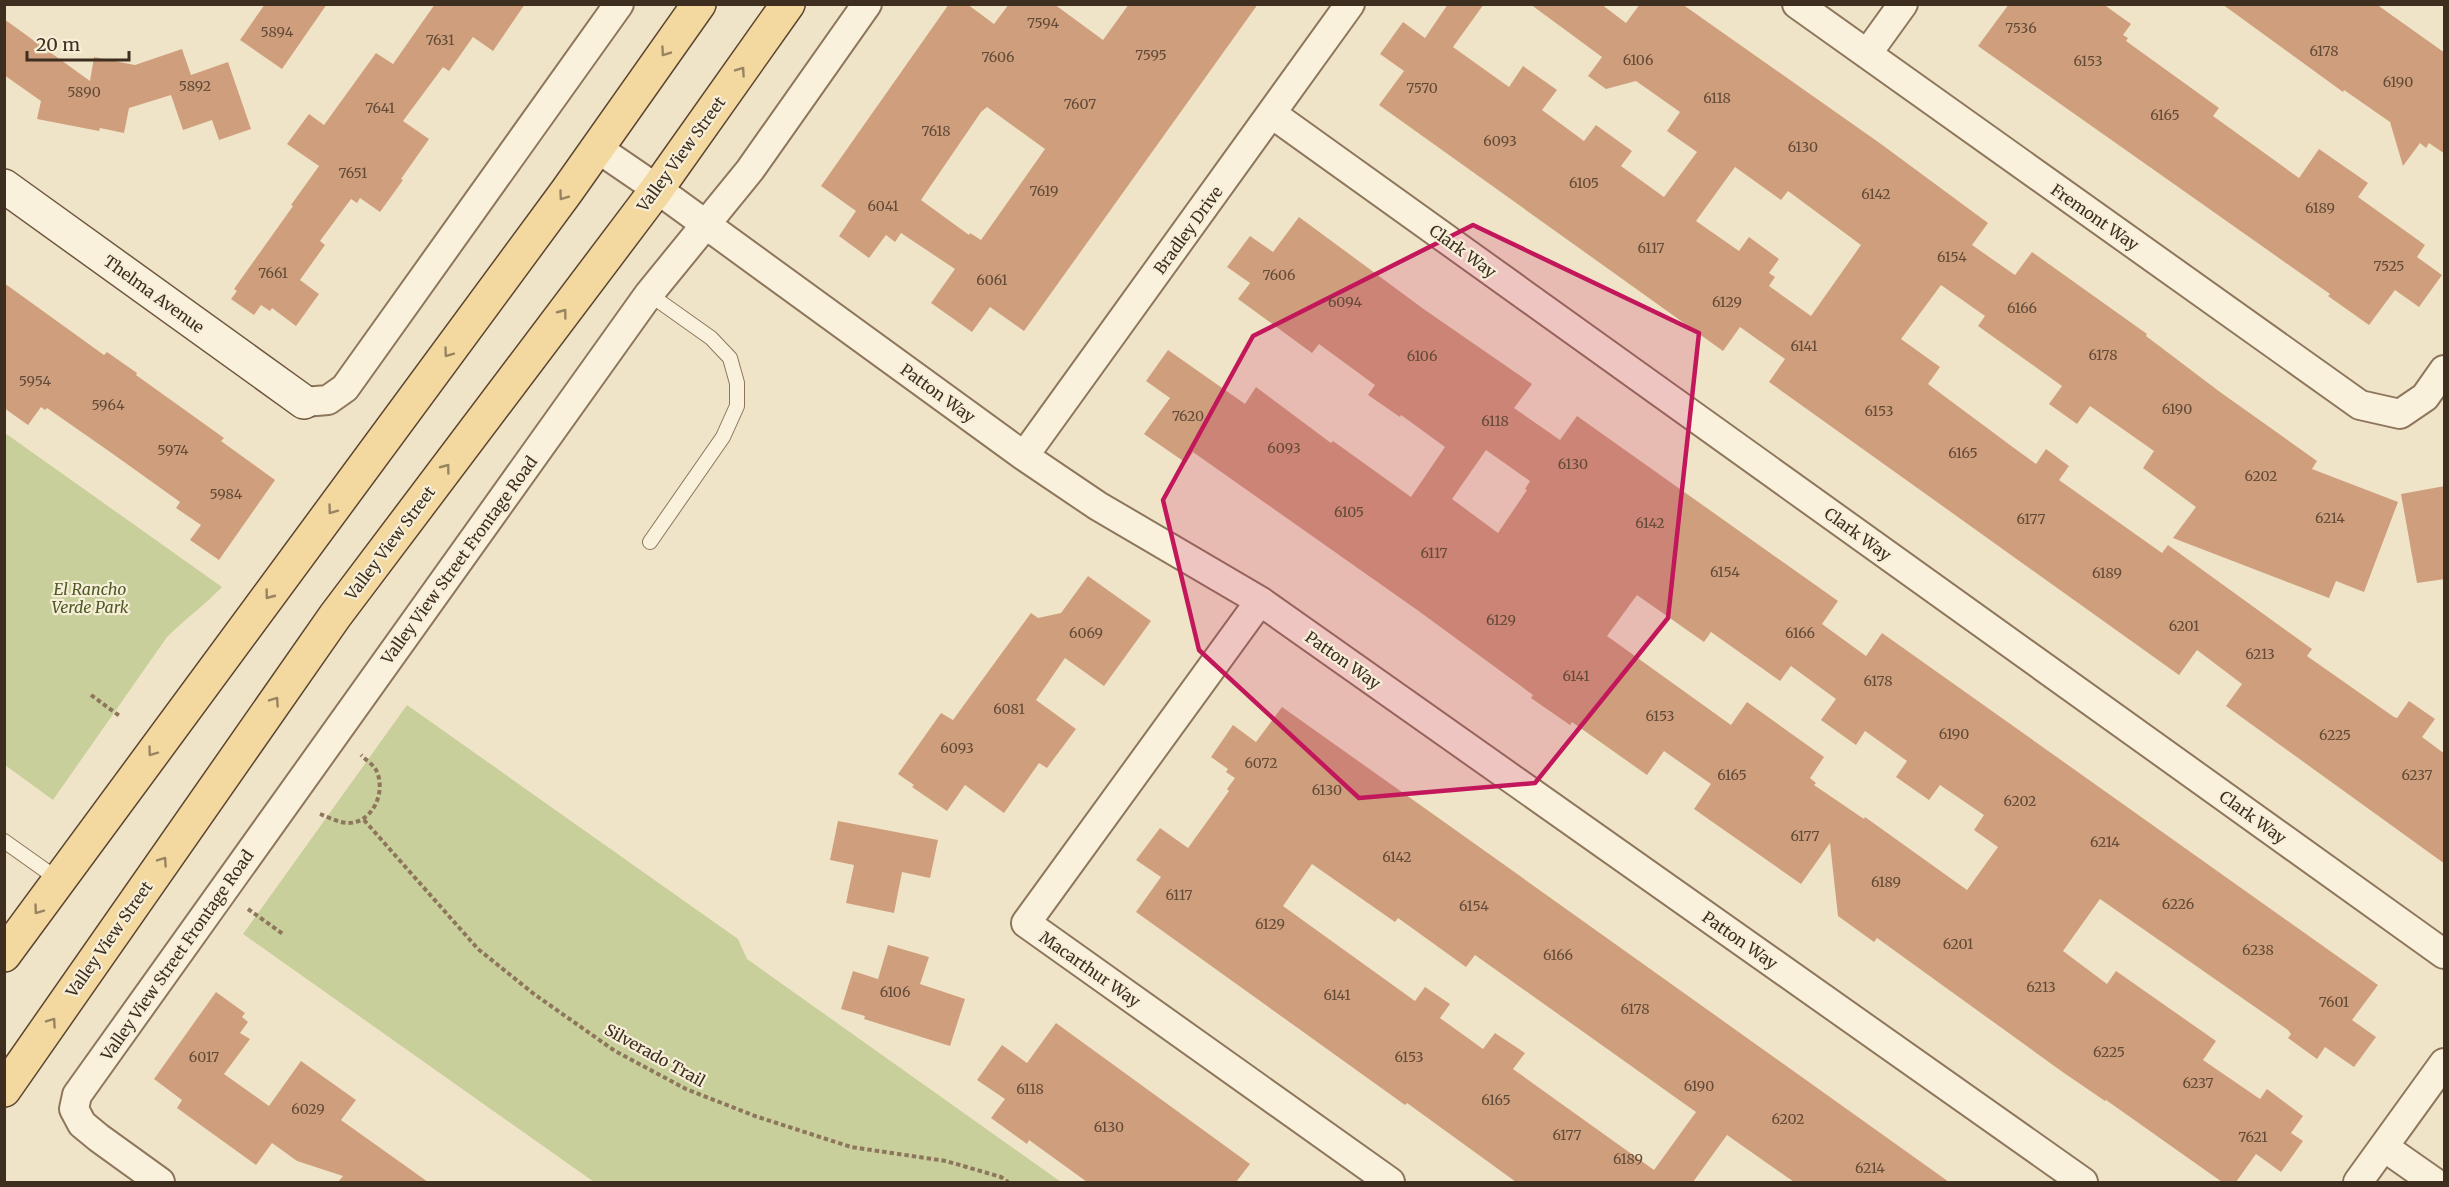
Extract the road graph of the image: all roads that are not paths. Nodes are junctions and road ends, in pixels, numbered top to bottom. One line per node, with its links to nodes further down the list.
1 (619, 4): 16 (street)
2 (699, 4): 10 (main road, one-way to 10)
3 (788, 4): 12 (main road, Valley View Street, one-way to 3)
4 (867, 4): 13 (street, Valley View Street Frontage Road)
5 (1350, 4): 9 (street, Bradley Drive)
6 (1797, 4): 8 (street, Fremont Way)
7 (1903, 4): 8 (street)
8 (1867, 54): 15 (street, Fremont Way)
9 (1272, 114): 17 (street, Bradley Drive); 22 (street, Clark Way)
10 (597, 148): 12 (street, Patton Way); 21 (main road, one-way to 21)
11 (4, 186): 16 (street, Thelma Avenue)
12 (657, 189): 13 (street, Patton Way); 25 (main road, Valley View Street, one-way to 12)
13 (706, 225): 14 (street, Valley View Street Frontage Road); 17 (street, Patton Way)
14 (649, 294): 18 (lane); 27 (street, Valley View Street Frontage Road)
15 (2445, 370)
16 (304, 402)
17 (1024, 456): 19 (street, Patton Way)
18 (650, 542)
19 (1260, 602): 28 (street, Macarthur Way); 29 (street, Patton Way)
20 (4, 841): 21 (lane)
21 (59, 881): 23 (main road, one-way to 23)
22 (2445, 954)
23 (4, 955)
24 (2445, 1063): 26 (street)
25 (9, 1073)
26 (2384, 1147): 30 (street); 31 (street)
27 (160, 1182)
28 (1390, 1182)
29 (2083, 1182)
30 (2358, 1182)
31 (2434, 1182)

